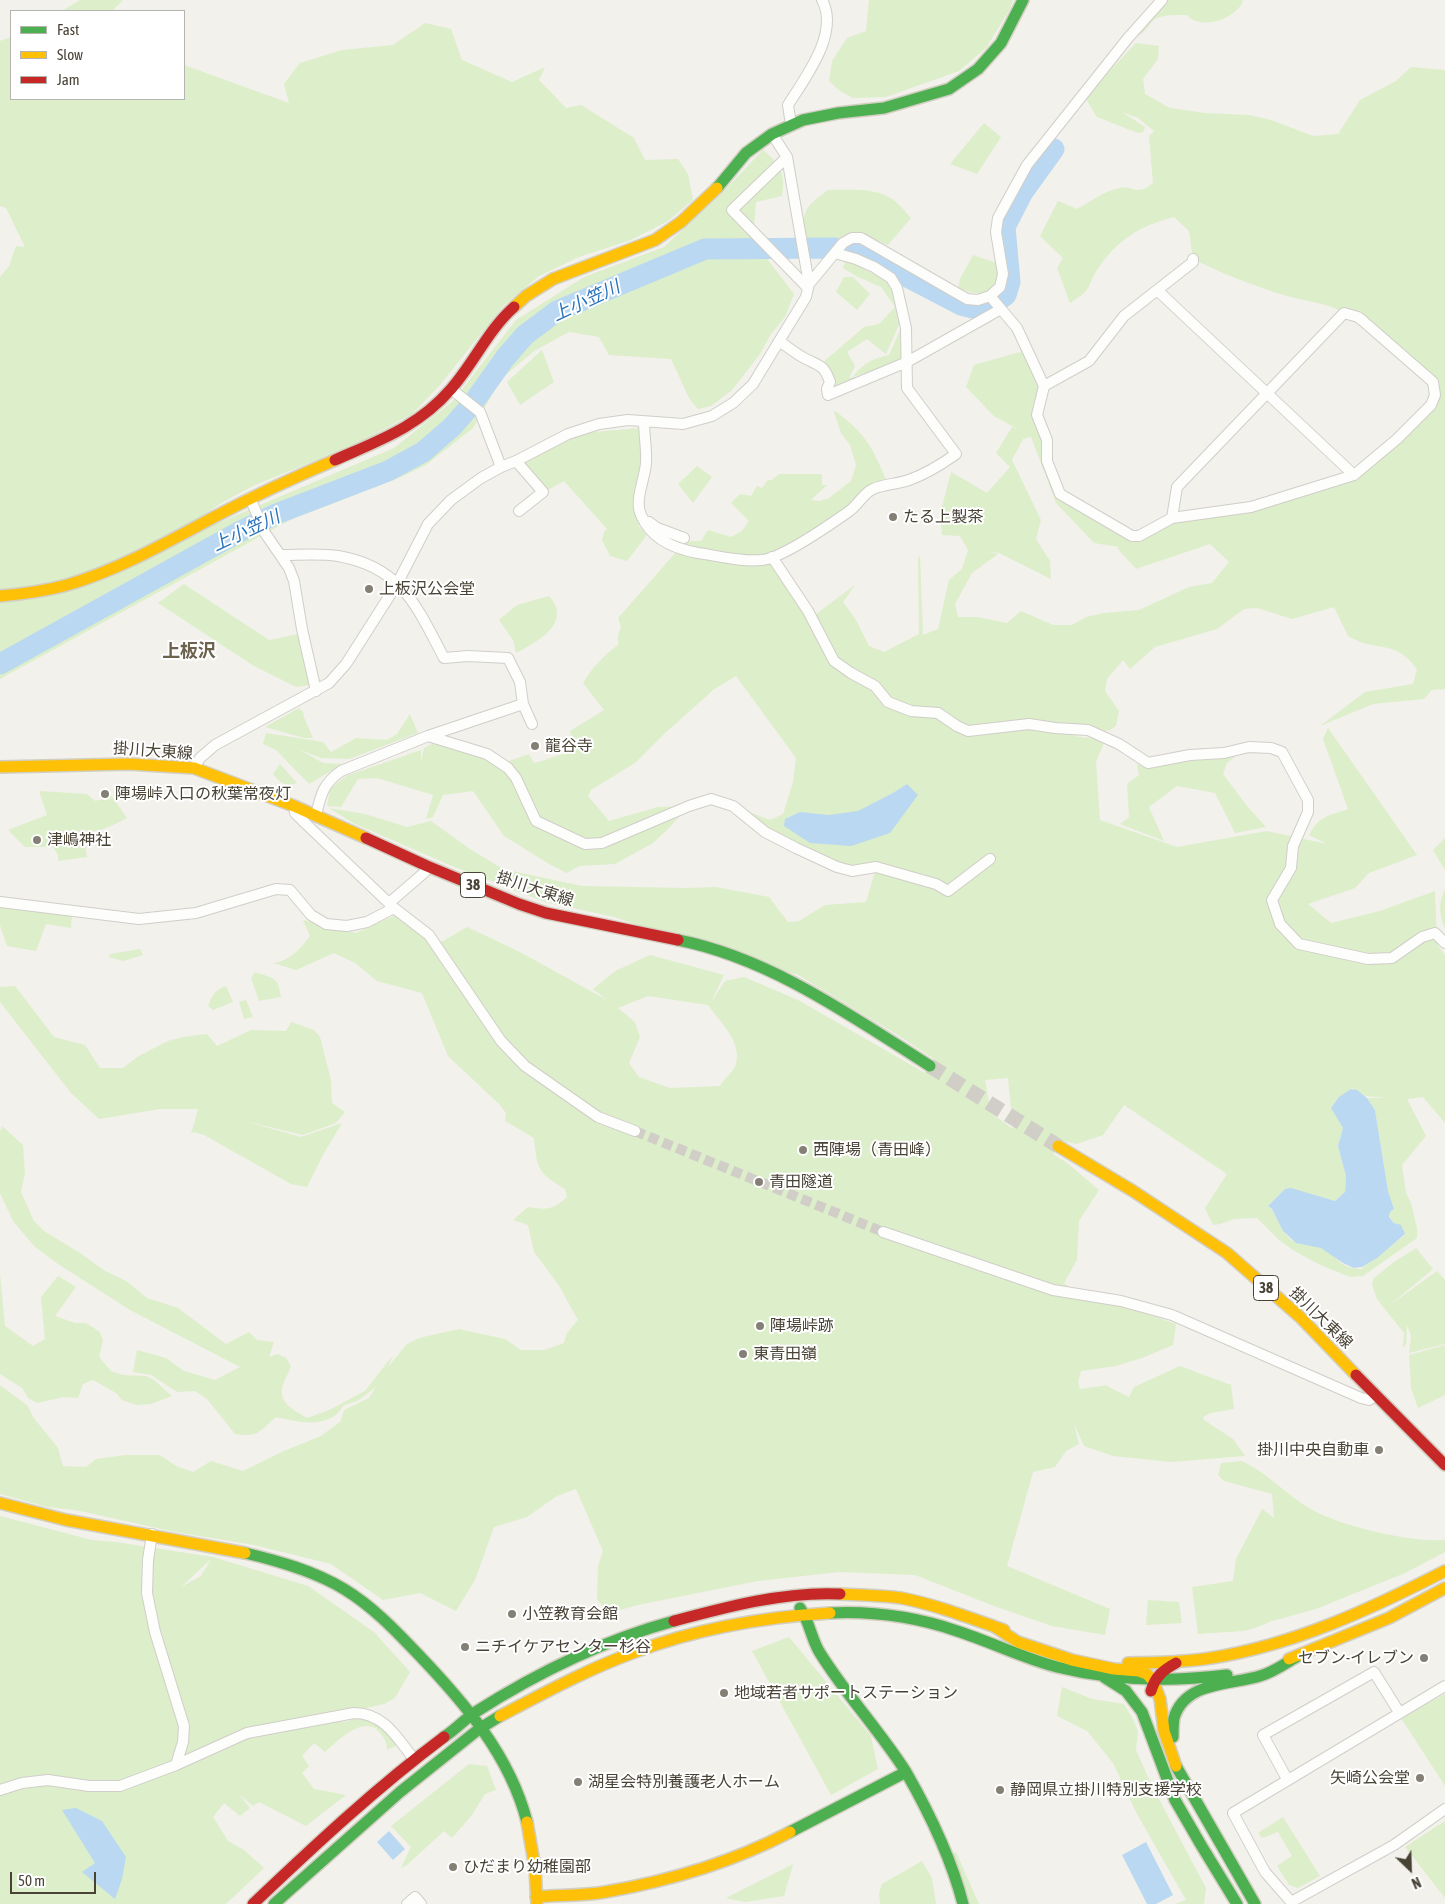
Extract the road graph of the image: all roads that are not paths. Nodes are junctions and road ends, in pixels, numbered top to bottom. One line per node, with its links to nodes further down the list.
1 (822, 0): 4 (street)
2 (1023, 0): 4 (main road)
3 (1162, 0): 11 (street)
4 (791, 126): 5 (main road)
5 (772, 134): 6 (street); 16 (main road)
6 (787, 157): 9 (street); 9 (street)
7 (833, 255): 9 (street); 11 (street); 14 (street)
8 (1193, 259): 10 (street)
9 (809, 286): 13 (street)
10 (1157, 290): 15 (street); 17 (street)
11 (991, 297): 12 (street)
12 (1000, 308): 14 (street); 15 (street)
13 (779, 342): 14 (street); 18 (street)
14 (907, 362): 28 (street)
15 (1044, 386): 25 (street)
16 (454, 392): 20 (street); 22 (main road)
17 (1267, 394): 21 (street); 21 (street); 25 (street)
18 (644, 422): 19 (street); 23 (street)
19 (516, 461): 20 (street); 24 (street)
20 (501, 467): 29 (street)
21 (1354, 475): 25 (street)
22 (250, 498): 27 (street); 30 (main road)
23 (640, 506): 26 (street); 28 (street)
24 (519, 511)
25 (1172, 518)
26 (684, 538)
27 (280, 555): 29 (street); 31 (street)
28 (772, 557): 43 (street)
29 (397, 584): 31 (street); 32 (street)
30 (0, 596)
31 (316, 691): 36 (street)
32 (523, 704): 33 (street); 34 (street)
33 (532, 724)
34 (428, 736): 38 (street); 39 (street)
35 (0, 767): 36 (main road, 掛川大東線 / 38)
36 (194, 768): 37 (main road, 掛川大東線 / 38)
37 (294, 806): 38 (main road, 掛川大東線 / 38); 42 (street)
38 (316, 815): 40 (main road, 掛川大東線 / 38)
39 (990, 859)
40 (427, 866): 42 (street); 44 (main road, 掛川大東線 / 38)
41 (0, 902): 42 (street)
42 (392, 906): 45 (street)
43 (1445, 943)
44 (930, 1066)
45 (635, 1131)
46 (1058, 1146): 48 (main road, 掛川大東線 / 38)
47 (883, 1232): 48 (street)
48 (1376, 1396): 49 (main road, 掛川大東線 / 38)
49 (1445, 1465)
50 (0, 1503): 51 (main road)
51 (152, 1534): 64 (main road); 68 (street)
52 (1445, 1571): 59 (main road)
53 (1445, 1588): 58 (main road)
54 (827, 1593): 55 (main road); 56 (main road); 57 (main road)
55 (805, 1614): 56 (main road); 60 (main road); 65 (main road); 69 (main road)
56 (675, 1621): 64 (main road)
57 (995, 1627): 59 (main road); 61 (main road)
58 (1298, 1656): 61 (main road); 72 (main road)
59 (1176, 1664): 61 (main road)
60 (1104, 1677): 61 (main road); 66 (main road)
61 (1153, 1681): 66 (main road); 72 (main road)
62 (1445, 1686): 63 (street)
63 (1400, 1712): 70 (street); 70 (street)
64 (471, 1715): 65 (main road); 67 (main road)
65 (481, 1728): 74 (main road); 77 (main road)
66 (1156, 1749): 81 (main road)
67 (414, 1759): 68 (street); 76 (main road)
68 (176, 1765): 71 (street)
69 (906, 1772): 74 (main road); 80 (main road)
70 (1287, 1779): 75 (street)
71 (0, 1790)
72 (1191, 1793): 82 (main road)
73 (1445, 1809): 75 (street)
74 (537, 1901)
75 (1292, 1903)
76 (253, 1904)
77 (274, 1904)
78 (407, 1904): 79 (street)
79 (421, 1904)
80 (963, 1904)
81 (1236, 1904)
82 (1255, 1904)

